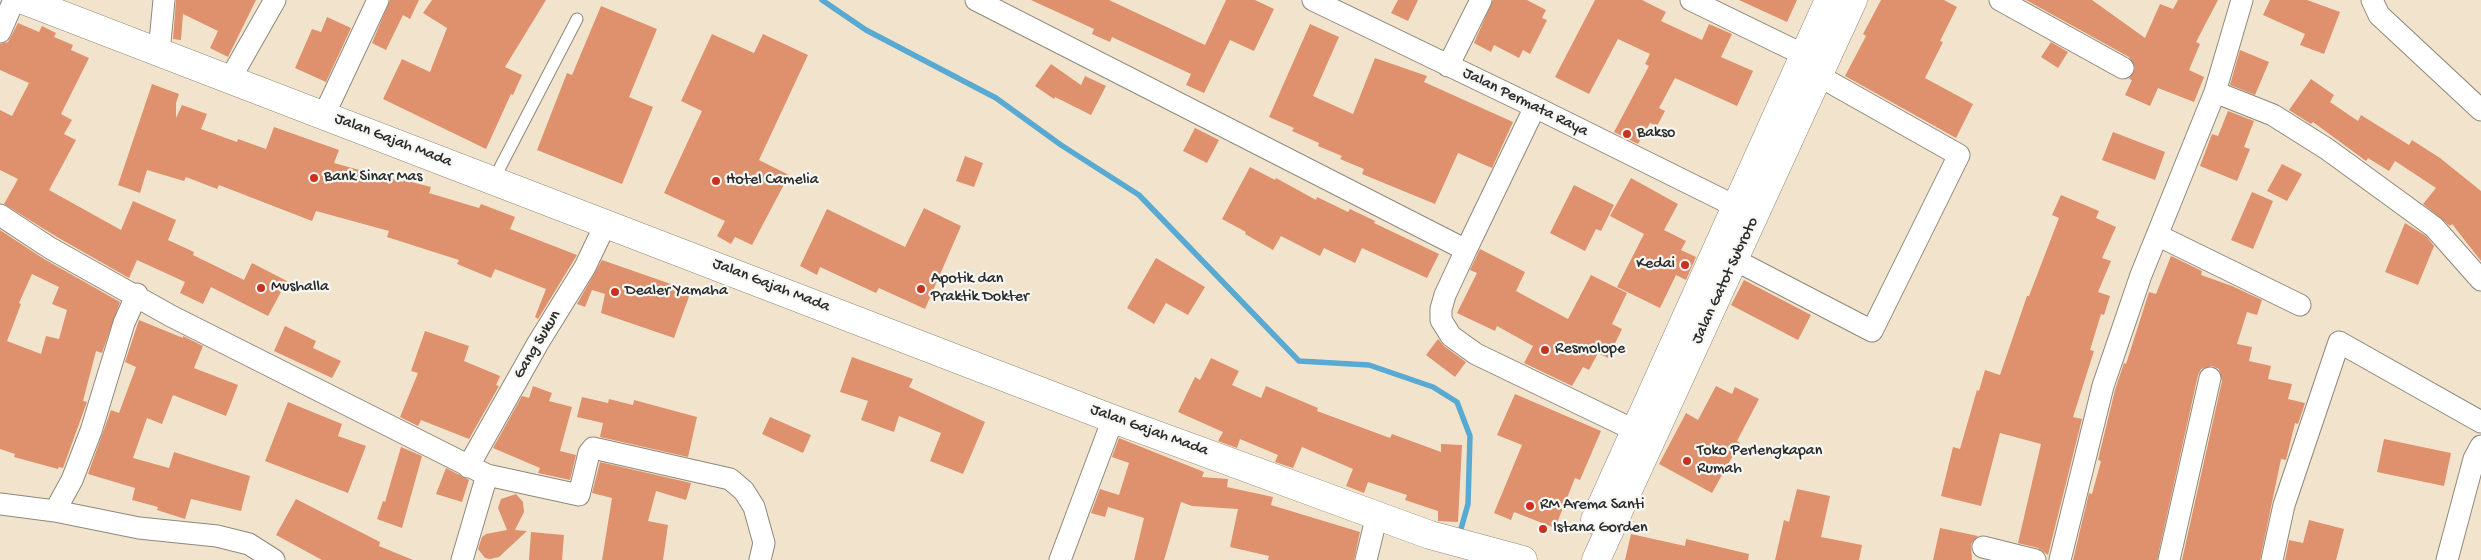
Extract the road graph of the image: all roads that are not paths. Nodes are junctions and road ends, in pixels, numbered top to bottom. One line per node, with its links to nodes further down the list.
1 (14, 0): 16 (street)
2 (23, 0): 17 (main road, Jalan Gajah Mada)
3 (164, 0): 17 (street)
4 (275, 0): 21 (street)
5 (378, 0): 25 (street)
6 (976, 0): 31 (street)
7 (1314, 0): 18 (street, Jalan Permata Raya)
8 (1481, 0): 18 (street)
9 (1691, 0): 19 (street)
10 (1829, 0): 19 (main road, Jalan Gatot Subroto)
11 (1853, 0): 19 (main road, Jalan Gatot Subroto)
12 (2000, 0): 20 (street)
13 (2242, 0): 22 (street)
14 (2372, 0): 24 (street)
15 (577, 19): 26 (lane)
16 (0, 32)
17 (159, 52): 21 (main road, Jalan Gajah Mada)
18 (1448, 66): 23 (street, Jalan Permata Raya)
19 (1812, 66): 27 (main road, Jalan Gatot Subroto); 32 (street)
20 (2123, 68)
21 (230, 80): 25 (main road, Jalan Gajah Mada)
22 (2215, 92): 30 (street); 33 (street)
23 (1535, 107): 27 (street, Jalan Permata Raya); 31 (street)
24 (2481, 110)
25 (324, 115): 26 (main road, Jalan Gajah Mada)
26 (494, 179): 29 (main road, Jalan Gajah Mada)
27 (1746, 211): 32 (main road, Jalan Gatot Subroto); 39 (main road, Jalan Gatot Subroto)
28 (0, 214): 34 (street)
29 (606, 223): 37 (main road, Jalan Gajah Mada); 41 (street, Gang Sukun)
30 (2157, 235): 35 (street); 55 (street)
31 (1466, 250): 39 (street)
32 (1735, 260): 53 (main road, Jalan Gatot Subroto)
33 (2481, 280)
34 (137, 294): 41 (street); 43 (street)
35 (2300, 305)
36 (2210, 378): 56 (street)
37 (1113, 419): 44 (main road, Jalan Gajah Mada); 49 (street)
38 (2481, 422): 57 (street)
39 (1634, 430): 52 (main road, Jalan Gatot Subroto)
40 (2481, 446): 58 (street)
41 (477, 471): 47 (street, Gang Sukun); 48 (street)
42 (0, 504): 43 (street)
43 (55, 511): 46 (street)
44 (1377, 515): 50 (street); 51 (main road, Jalan Gajah Mada)
45 (1983, 547): 54 (street)
46 (274, 560)
47 (462, 560)
48 (760, 560)
49 (1060, 560)
50 (1366, 560)
51 (1523, 560)
52 (1577, 560)
53 (1596, 560)
54 (2035, 560)
55 (2060, 560)
56 (2169, 560)
57 (2272, 560)
58 (2447, 560)

